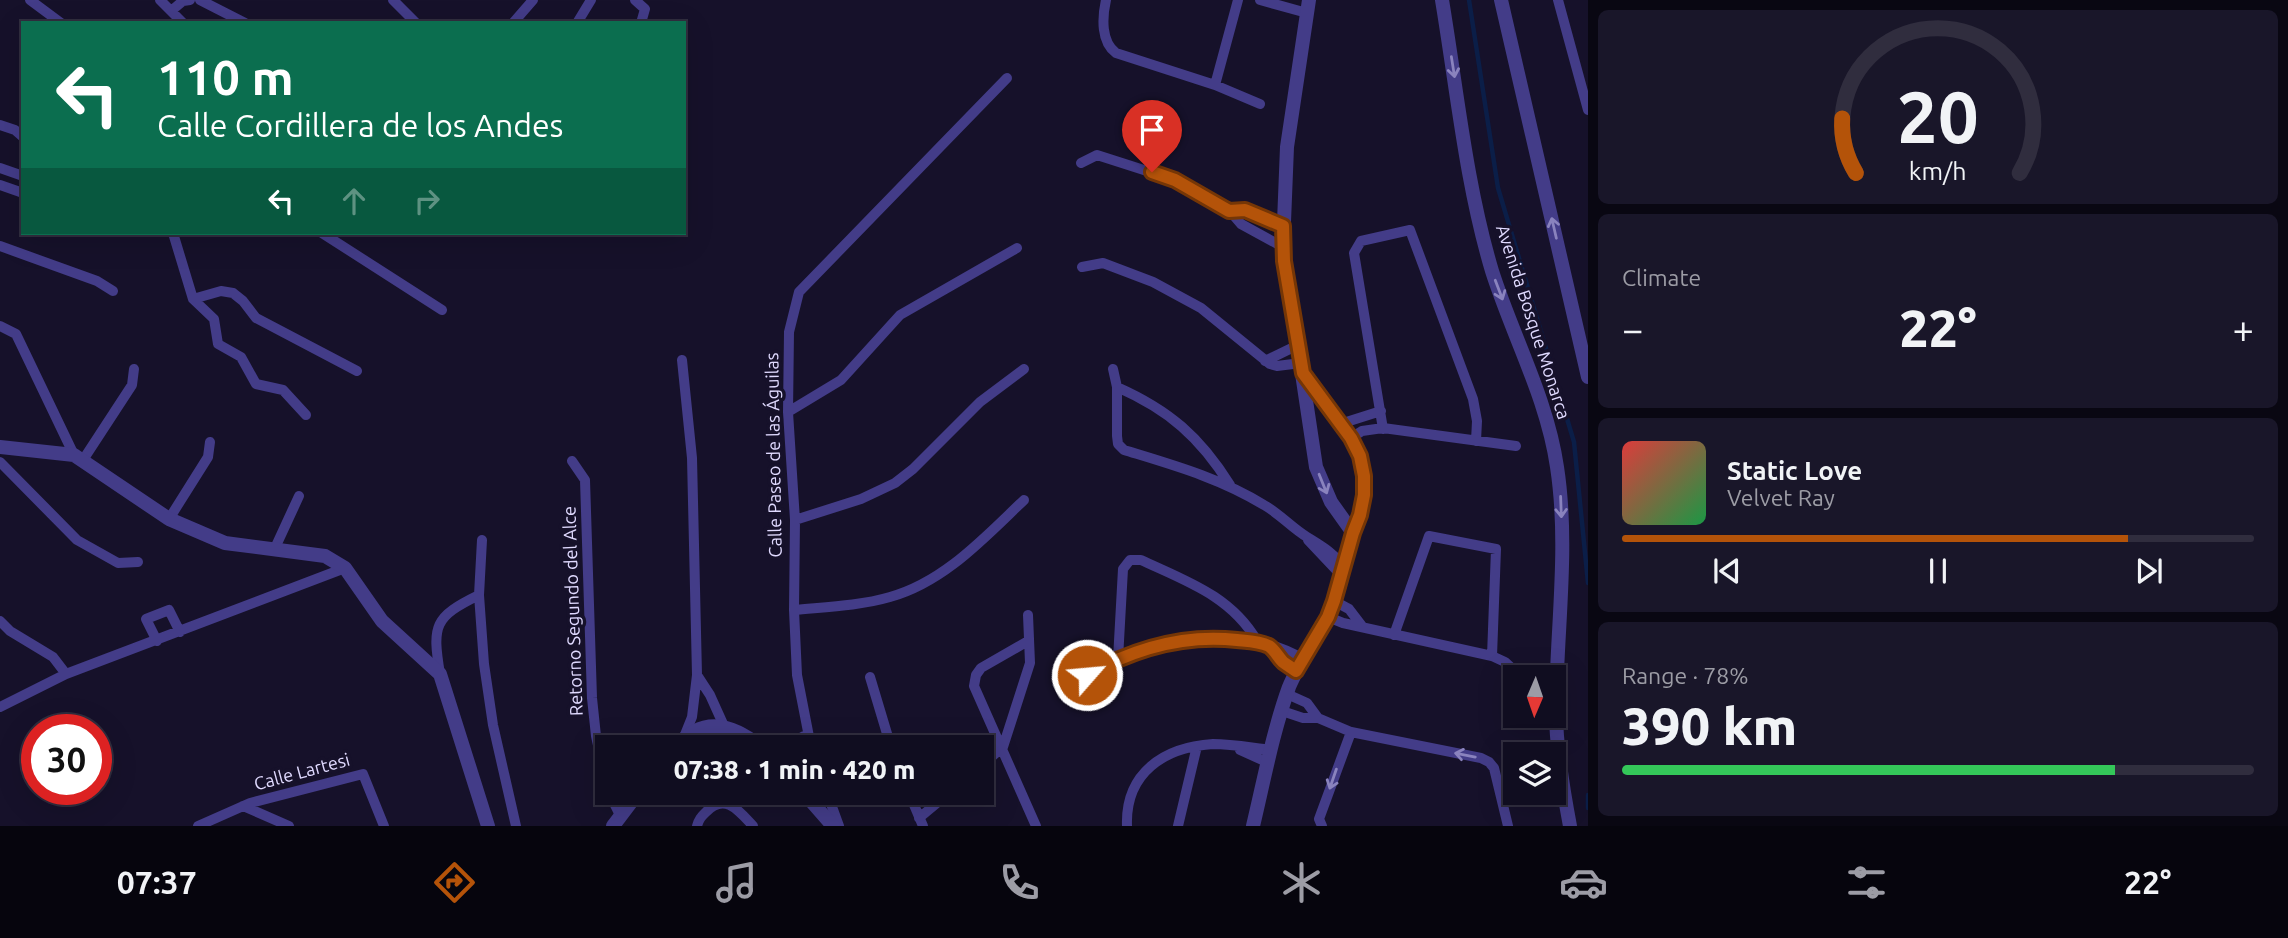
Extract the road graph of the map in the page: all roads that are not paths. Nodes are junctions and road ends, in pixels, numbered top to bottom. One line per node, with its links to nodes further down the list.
1 (30, 0): 18 (street)
2 (50, 0): 18 (street)
3 (160, 0): 17 (street)
4 (190, 0): 17 (street)
5 (200, 0): 20 (street)
6 (393, 0): 21 (street)
7 (533, 0): 22 (street)
8 (591, 0): 23 (street)
9 (635, 0): 24 (street)
10 (1107, 0): 26 (street)
11 (1238, 0): 26 (street)
12 (1260, 0): 16 (street)
13 (1443, 0): 144 (street, Avenida Bosque Monarca, one-way to 144)
14 (1501, 0): 47 (street, Avenida Bosque Monarca, one-way to 14)
15 (1558, 0): 28 (street)
16 (1308, 6): 37 (street)
17 (171, 12): 19 (street)
18 (58, 20)
19 (181, 21)
20 (241, 21)
21 (414, 21)
22 (515, 21)
23 (578, 21)
24 (642, 21)
25 (1007, 78): 60 (street, Calle Paseo de las Águilas)
26 (1215, 85): 27 (street)
27 (1259, 104)
28 (1588, 110)
29 (0, 125): 30 (street)
30 (21, 135)
31 (1081, 163): 36 (street)
32 (0, 168): 33 (street)
33 (21, 175)
34 (0, 185): 35 (street)
35 (21, 192)
36 (1229, 211): 37 (street); 41 (street)
37 (1283, 226): 41 (street)
38 (174, 235): 45 (street)
39 (325, 235): 46 (street)
40 (0, 246): 44 (street)
41 (1283, 247): 49 (street)
42 (1017, 248): 60 (street)
43 (1082, 267): 51 (street)
44 (113, 291)
45 (193, 299): 56 (street); 61 (street)
46 (442, 310)
47 (1581, 322): 57 (street, Avenida Bosque Monarca)
48 (0, 326): 70 (street)
49 (1298, 345): 51 (street); 52 (street)
50 (682, 360): 102 (street)
51 (1265, 361): 52 (street)
52 (1302, 368): 62 (street); 63 (street)
53 (134, 369): 70 (street)
54 (1024, 369): 77 (street)
55 (1114, 369): 58 (street)
56 (356, 371)
57 (1588, 377)
58 (1117, 387): 73 (street); 73 (street)
59 (1381, 411): 62 (street); 64 (street); 66 (street)
60 (788, 412): 77 (street, Calle Paseo de las Águilas)
61 (306, 415)
62 (1337, 420): 63 (street); 65 (street)
63 (1310, 429): 78 (street, one-way to 78)
64 (1383, 429): 65 (street); 66 (street)
65 (1351, 438): 78 (street)
66 (1476, 441): 68 (street)
67 (210, 442): 76 (street)
68 (1516, 446)
69 (0, 447): 70 (street)
70 (78, 458): 76 (street)
71 (572, 461): 112 (street, Retorno Segundo del Alce)
72 (0, 462): 81 (street)
73 (1230, 485): 83 (street)
74 (299, 496): 80 (street)
75 (1024, 500): 86 (street)
76 (169, 519): 80 (street)
77 (795, 520): 86 (street, Calle Paseo de las Águilas)
78 (1353, 533): 83 (street)
79 (482, 540): 84 (street)
80 (275, 548): 82 (street)
81 (138, 562)
82 (345, 568): 91 (street); 101 (street)
83 (1343, 571): 85 (street)
84 (479, 595): 101 (street); 133 (street)
85 (1334, 601): 88 (street); 90 (street)
86 (794, 610): 111 (street, Calle Paseo de las Águilas)
87 (1028, 615): 94 (street)
88 (1328, 617): 90 (street); 98 (street)
89 (0, 621): 100 (street)
90 (1362, 626): 92 (street)
91 (180, 632): 93 (street); 93 (street)
92 (1394, 635): 96 (street); 96 (street)
93 (158, 641): 100 (street)
94 (1028, 641): 118 (street); 118 (street)
95 (1257, 641): 97 (street); 97 (street); 98 (street)
96 (1492, 656): 99 (street)
97 (1118, 659): 103 (street)
98 (1300, 665): 105 (street)
99 (1508, 665)
100 (66, 674): 106 (street)
101 (440, 674): 132 (street)
102 (697, 675): 109 (street); 113 (street)
103 (1087, 675)
104 (870, 677): 116 (street)
105 (1287, 694): 107 (street); 108 (street)
106 (0, 707)
107 (1282, 711): 108 (street); 120 (street)
108 (1318, 718): 110 (street)
109 (724, 726): 114 (street); 115 (street)
110 (1351, 732): 142 (street, one-way to 142); 143 (street, one-way to 110)
111 (808, 734)
112 (598, 735)
113 (683, 735)
114 (692, 735)
115 (746, 735)
116 (887, 735)
117 (1197, 746): 120 (street); 139 (street); 140 (street)
118 (1003, 747): 119 (street); 138 (street)
119 (994, 755)
120 (1270, 757): 141 (street)
121 (628, 805): 127 (street)
122 (815, 805): 136 (street)
123 (831, 805): 137 (street)
124 (914, 805): 128 (street)
125 (937, 805): 128 (street)
126 (243, 806): 129 (street, Calle Lartesi); 130 (street); 131 (street, Calle Lartesi)
127 (617, 821)
128 (921, 822)
129 (198, 826)
130 (289, 826)
131 (384, 826)
132 (488, 826)
133 (516, 826)
134 (697, 826): 135 (street)
135 (753, 826)
136 (833, 826)
137 (839, 826)
138 (1036, 826)
139 (1127, 826)
140 (1178, 826)
141 (1253, 826)
142 (1322, 826)
143 (1508, 826)
144 (1570, 826)

